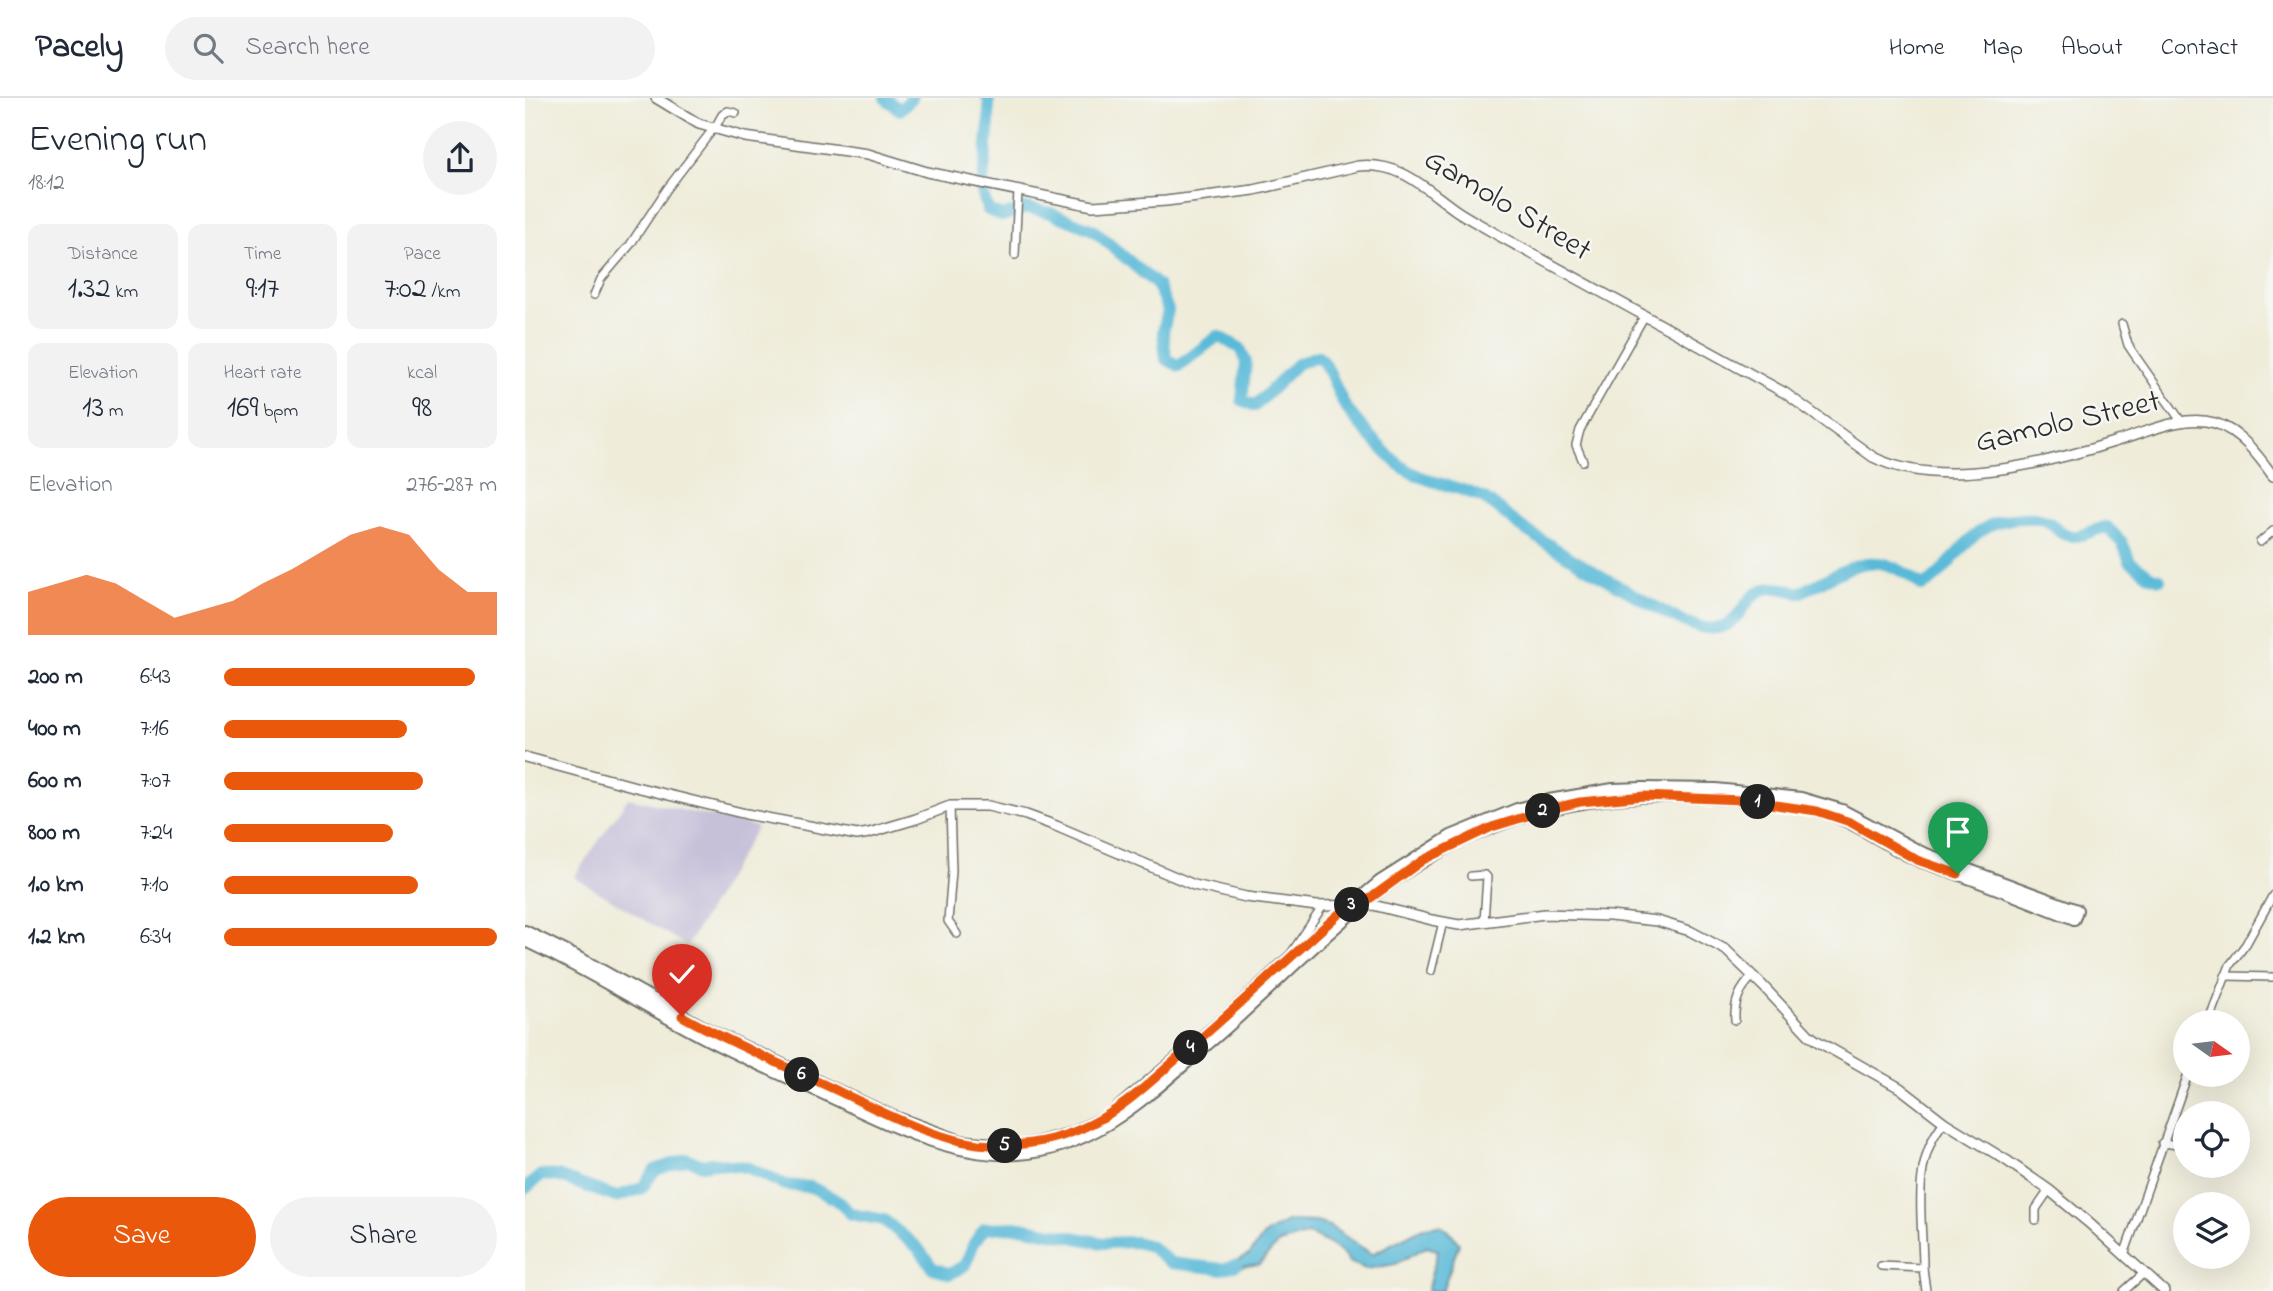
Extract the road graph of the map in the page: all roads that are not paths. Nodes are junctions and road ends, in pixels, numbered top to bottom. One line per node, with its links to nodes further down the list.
1 (656, 98): 3 (street, Gamolo Street)
2 (736, 113): 3 (street)
3 (713, 128): 4 (street, Gamolo Street); 6 (street)
4 (1014, 190): 5 (street); 7 (street, Gamolo Street)
5 (1015, 256)
6 (594, 295)
7 (1645, 315): 9 (street, Gamolo Street); 10 (street)
8 (2122, 324): 9 (street)
9 (2181, 421): 11 (street, Gamolo Street)
10 (1583, 461)
11 (2273, 475)
12 (2273, 531): 13 (street)
13 (2260, 542)
14 (525, 757): 15 (street)
15 (950, 806): 20 (street); 25 (street)
16 (1471, 876): 23 (street)
17 (1378, 894): 19 (main road); 21 (main road); 22 (street)
18 (2273, 895): 32 (street)
19 (1355, 905): 20 (street); 27 (main road); 28 (main road)
20 (1323, 906): 27 (street)
21 (2076, 914)
22 (1443, 922): 23 (street); 29 (street)
23 (1484, 922): 31 (street)
24 (525, 932): 28 (main road)
25 (957, 934)
26 (525, 941): 28 (main road)
27 (1298, 946): 28 (main road)
28 (1291, 962)
29 (1431, 971)
30 (2273, 975): 32 (street)
31 (1753, 976): 34 (street); 36 (street)
32 (2225, 976): 33 (street)
33 (2212, 1010)
34 (1735, 1020)
35 (2183, 1087): 37 (street)
36 (1944, 1122): 39 (street); 43 (street)
37 (2162, 1143): 38 (street); 41 (street)
38 (2173, 1144)
39 (2049, 1190): 40 (street); 41 (street)
40 (2036, 1220)
41 (2124, 1255): 44 (street)
42 (1881, 1266): 43 (street)
43 (1923, 1268): 45 (street)
44 (2144, 1273): 46 (street); 47 (street)
45 (1926, 1291)
46 (2124, 1291)
47 (2164, 1291)

